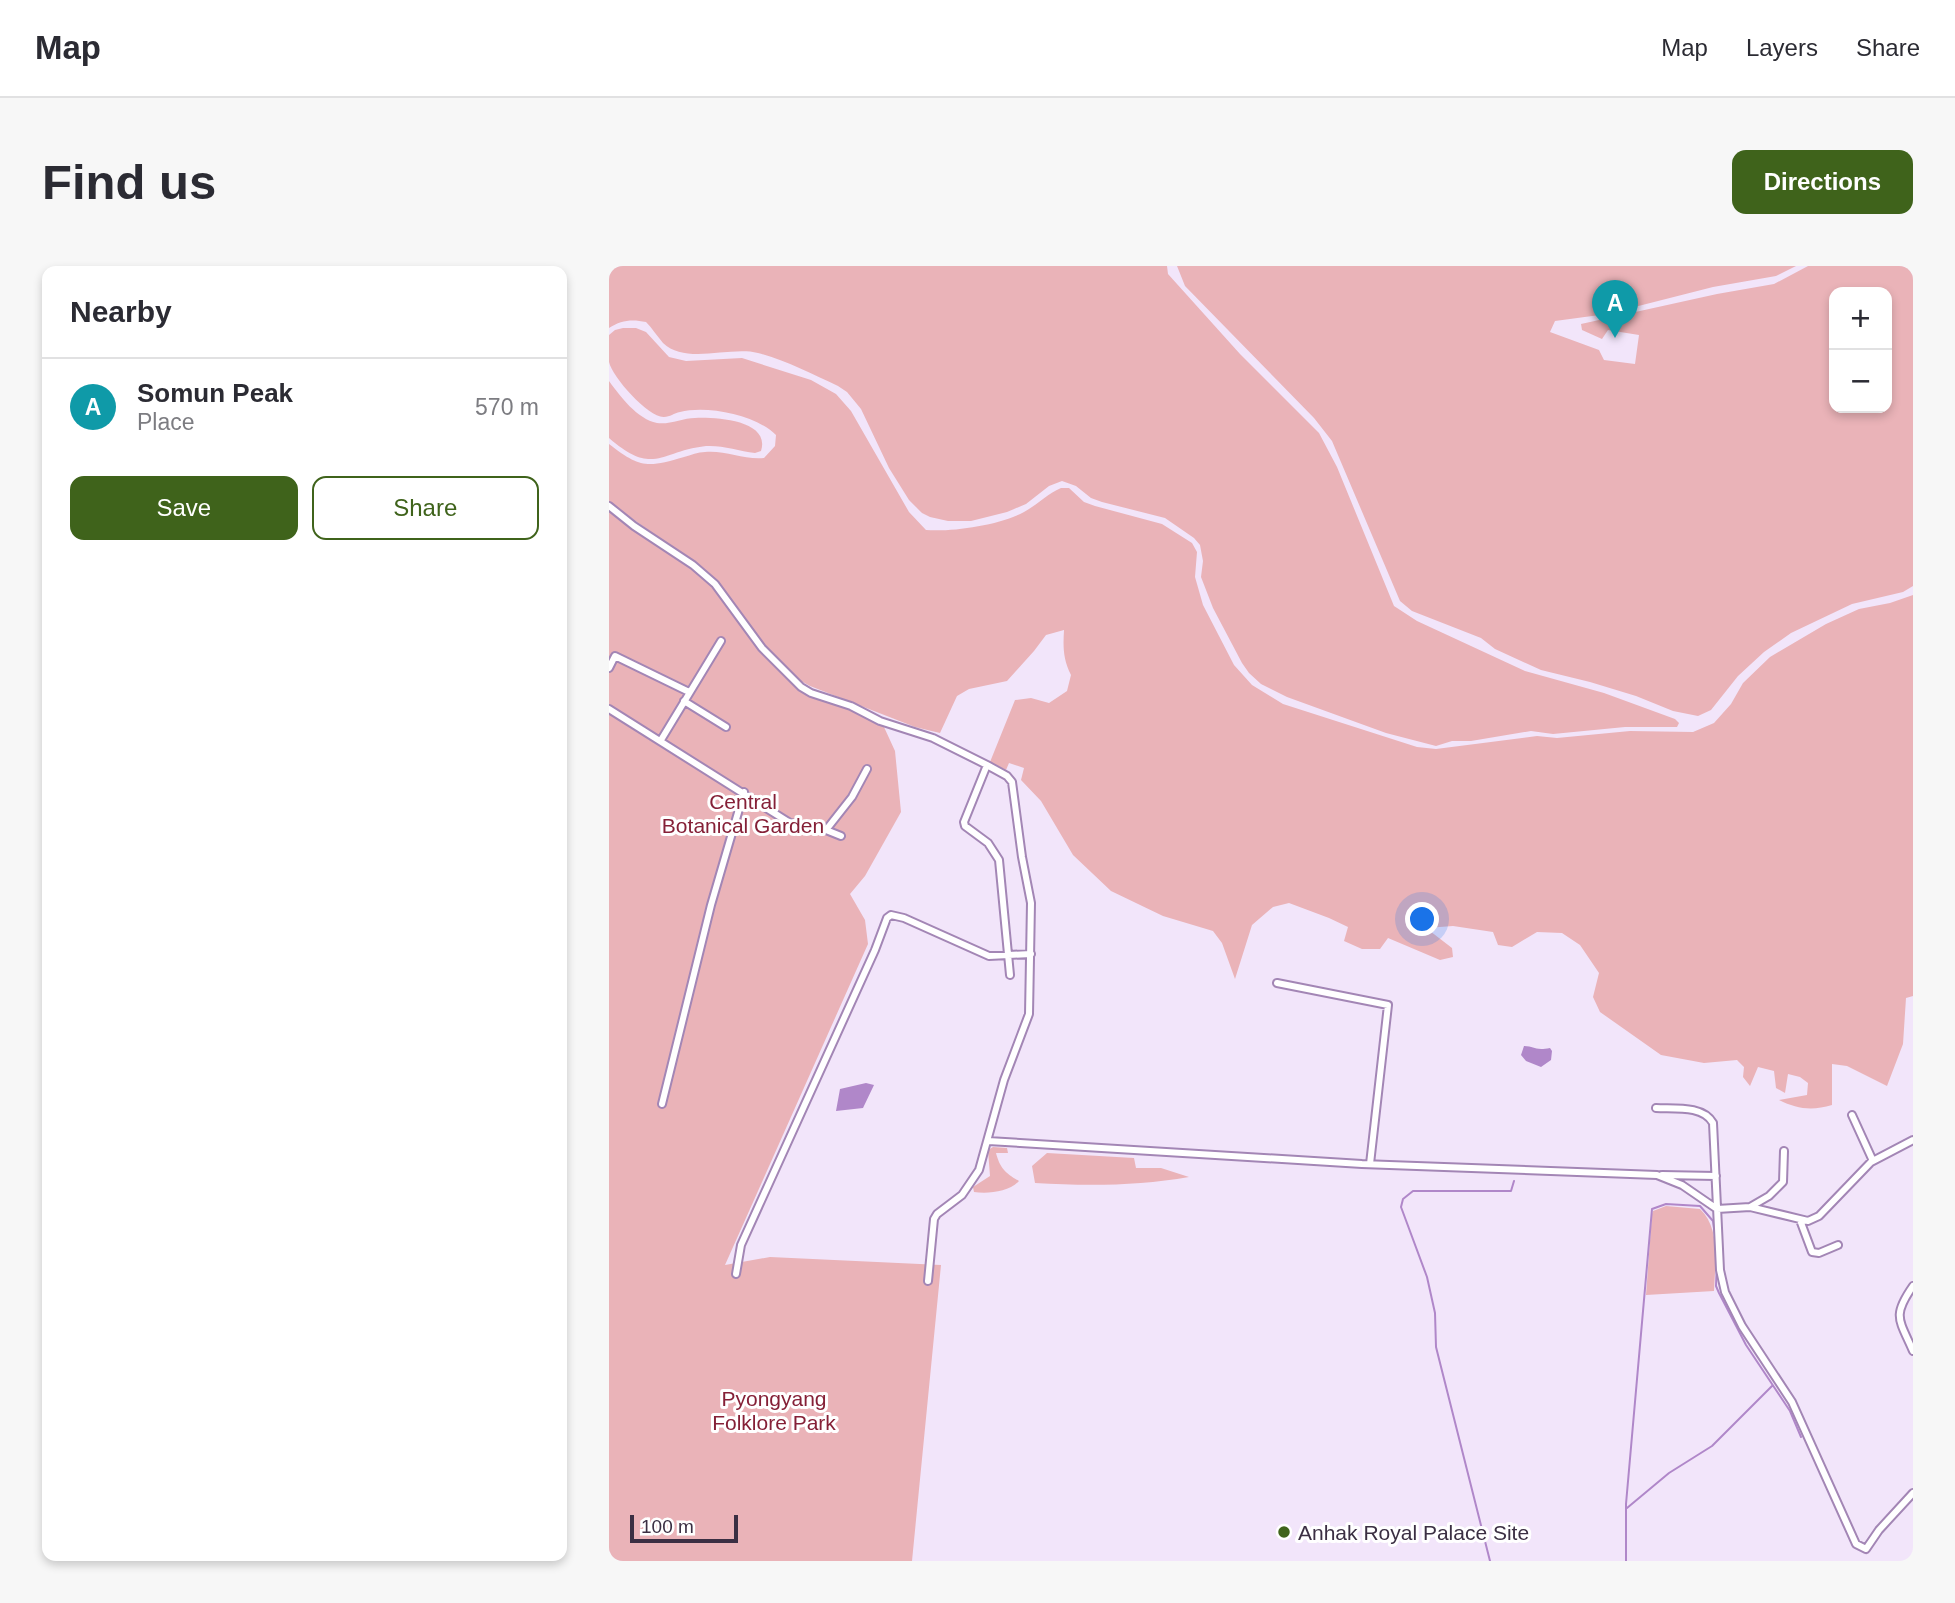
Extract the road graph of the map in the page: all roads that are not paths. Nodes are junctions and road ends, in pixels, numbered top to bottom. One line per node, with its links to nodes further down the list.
1 (609, 506): 9 (street)
2 (721, 641): 4 (street)
3 (609, 668): 4 (street)
4 (689, 692): 5 (street)
5 (684, 701): 7 (street); 8 (street)
6 (609, 709): 8 (street)
7 (726, 727)
8 (661, 740): 11 (street)
9 (987, 765): 14 (street); 15 (street)
10 (867, 769): 12 (street)
11 (744, 792): 12 (street); 18 (street)
12 (826, 830): 13 (street)
13 (841, 836)
14 (1031, 954): 15 (street); 22 (street)
15 (1008, 955): 16 (street); 32 (street)
16 (1010, 975)
17 (1277, 983): 25 (street)
18 (662, 1104)
19 (1656, 1108): 27 (street)
20 (1852, 1115): 24 (street)
21 (1913, 1140): 24 (street)
22 (988, 1141): 25 (street); 33 (street)
23 (1784, 1151): 28 (street)
24 (1873, 1161): 30 (street)
25 (1370, 1164): 26 (street)
26 (1657, 1175): 27 (street); 29 (street)
27 (1716, 1176): 29 (street)
28 (1750, 1207): 29 (street); 30 (street)
29 (1717, 1209): 36 (street)
30 (1800, 1220): 31 (street)
31 (1837, 1245)
32 (736, 1274)
33 (928, 1280)
34 (1913, 1286): 35 (street)
35 (1913, 1351)
36 (1913, 1493)

